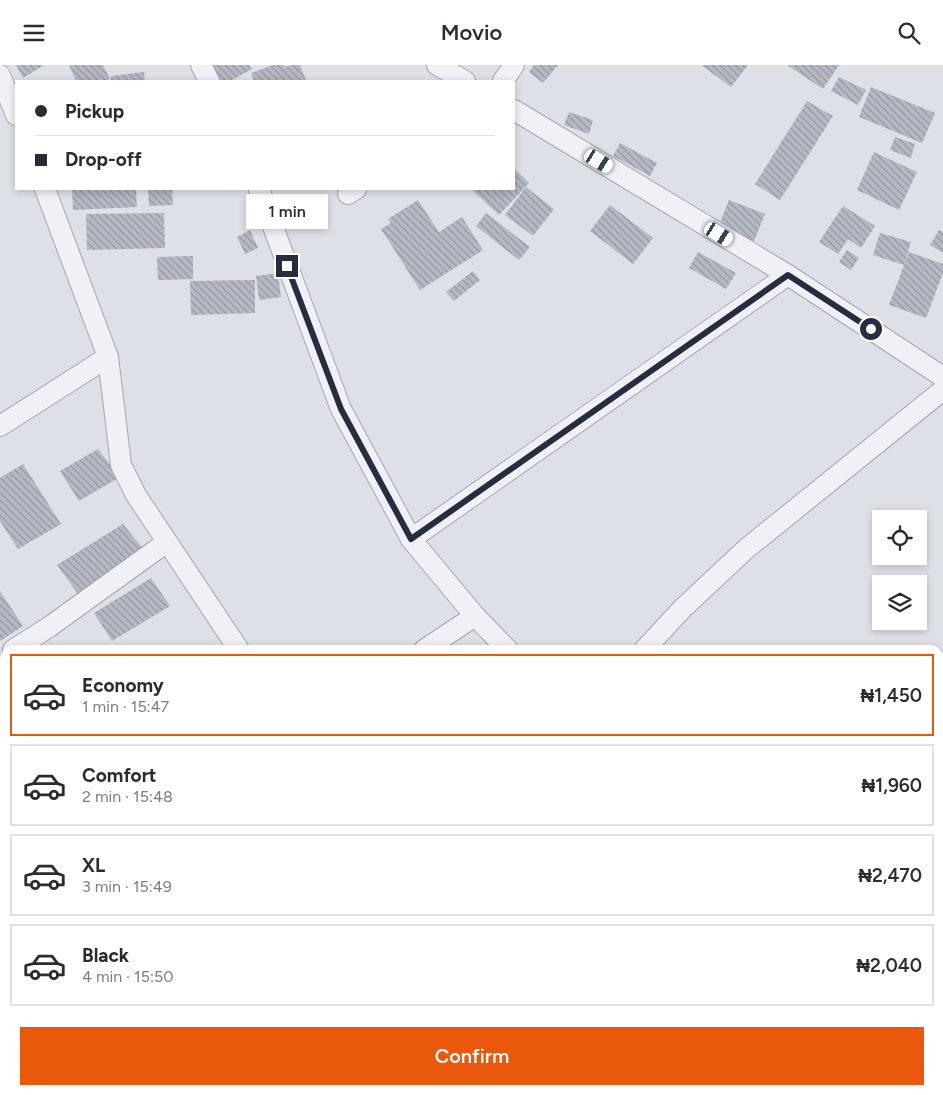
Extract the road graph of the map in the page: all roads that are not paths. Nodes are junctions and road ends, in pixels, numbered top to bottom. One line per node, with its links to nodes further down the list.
1 (201, 65): 5 (street)
2 (437, 65): 6 (street)
3 (514, 65): 7 (street)
4 (0, 75): 9 (street)
5 (208, 80)
6 (463, 80)
7 (504, 80)
8 (515, 111): 12 (street)
9 (15, 112)
10 (45, 190): 13 (street)
11 (259, 190): 16 (street)
12 (788, 275): 14 (street); 16 (street)
13 (108, 357): 15 (street); 17 (street)
14 (942, 376): 23 (street)
15 (0, 425)
16 (411, 539): 18 (street)
17 (167, 542): 19 (street); 20 (street)
18 (475, 616): 21 (street); 22 (street)
19 (21, 645)
20 (236, 645)
21 (432, 645)
22 (503, 645)
23 (649, 645)

